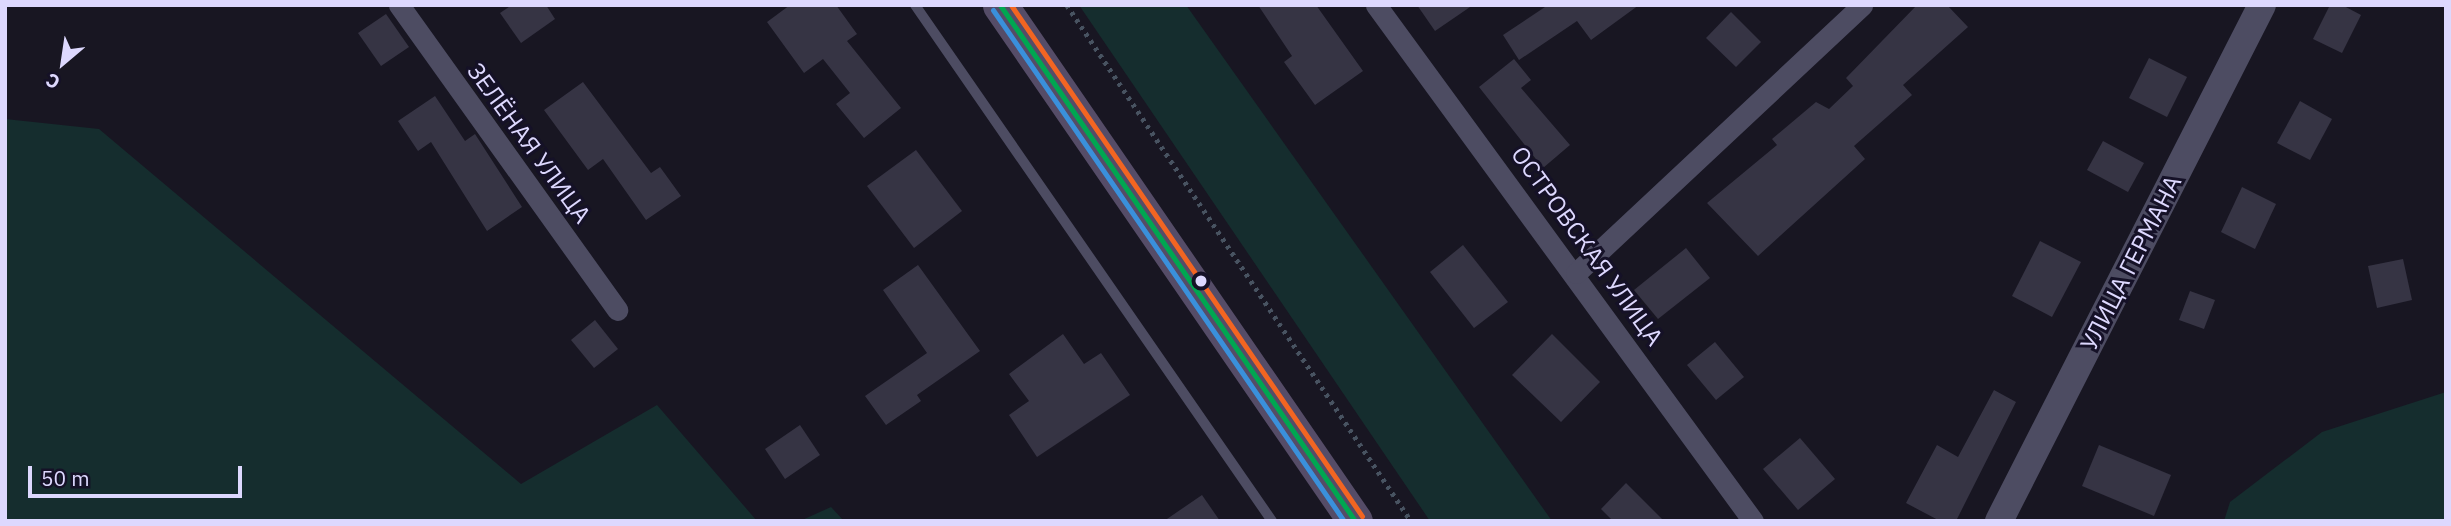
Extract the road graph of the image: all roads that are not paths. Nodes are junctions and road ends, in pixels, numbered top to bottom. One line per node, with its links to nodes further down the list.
1 (399, 5): 8 (street, ЗЕЛЁНАЯ УЛИЦА)
2 (915, 5): 9 (lane)
3 (1000, 5): 10 (main road)
4 (1376, 5): 7 (street, ОСТРОВСКАЯ УЛИЦА)
5 (1862, 5): 7 (street)
6 (2262, 5): 12 (street, УЛИЦА ГЕРМАНА)
7 (1576, 273): 11 (street, ОСТРОВСКАЯ УЛИЦА)
8 (617, 310)
9 (1272, 521)
10 (1355, 521)
11 (1753, 521)
12 (1999, 521)

